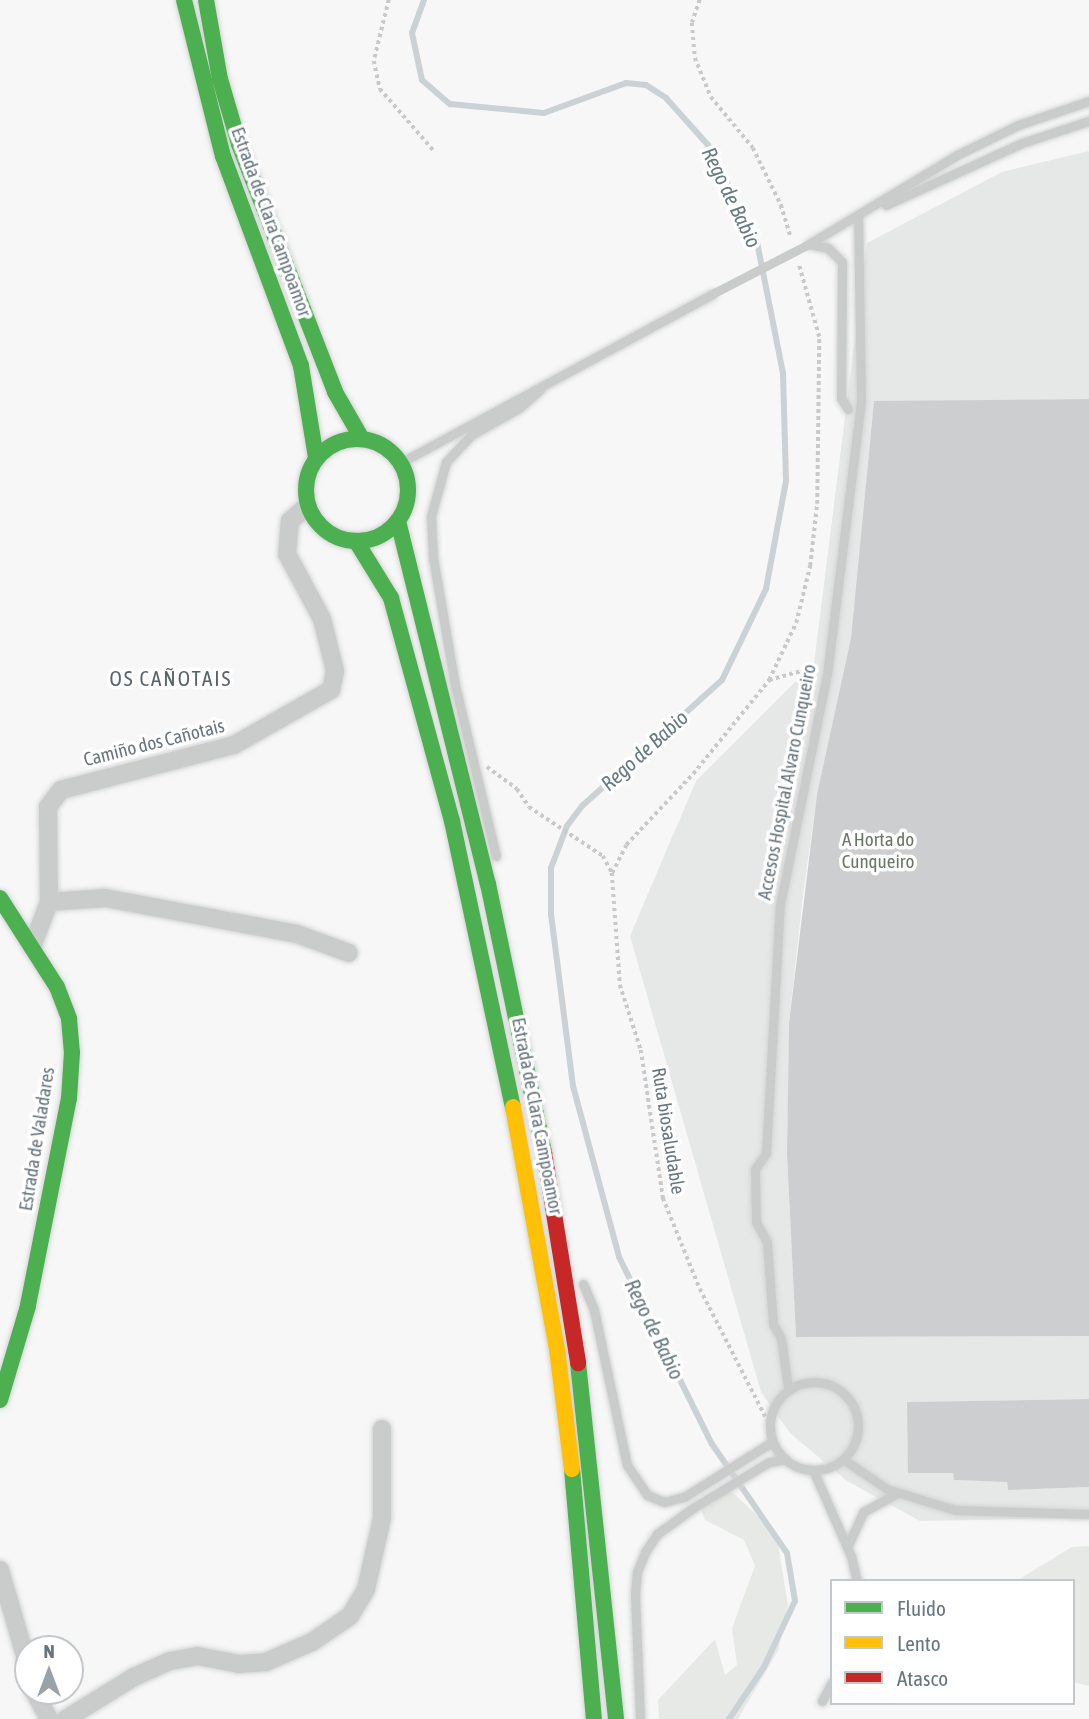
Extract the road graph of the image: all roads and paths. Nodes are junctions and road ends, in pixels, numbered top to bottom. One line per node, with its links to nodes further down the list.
1 (184, 0): 15 (main road, Estrada de Clara Campoamor)
2 (205, 0): 14 (main road, Estrada de Clara Campoamor)
3 (389, 0): 7 (path)
4 (700, 0): 10 (path)
5 (1089, 101): 8 (lane)
6 (1089, 121): 8 (lane)
7 (435, 152)
8 (858, 217): 9 (lane); 20 (lane, Accesos Hospital Alvaro Cunqueiro)
9 (809, 244): 12 (lane, bridge); 13 (lane)
10 (793, 245)
11 (796, 258): 21 (path)
12 (540, 390): 16 (lane); 22 (lane)
13 (848, 409)
14 (362, 439): 15 (main road); 16 (main road)
15 (316, 458): 17 (main road, Estrada de Clara Campoamor)
16 (401, 463): 18 (main road, Estrada de Clara Campoamor)
17 (307, 506): 19 (main road); 27 (street, Camiño dos Cañotais)
18 (398, 521): 19 (main road); 23 (main road, Estrada de Clara Campoamor)
19 (356, 541): 48 (main road, Estrada de Clara Campoamor)
20 (828, 667): 21 (path); 31 (lane, Accesos Hospital Alvaro Cunqueiro)
21 (769, 680): 25 (path)
22 (474, 765): 24 (lane); 25 (path)
23 (468, 800): 24 (main road, Estrada de Clara Campoamor); 49 (main road, Estrada de Clara Campoamor)
24 (496, 856): 30 (main road, Estrada de Clara Campoamor)
25 (612, 873): 33 (path, Ruta biosaludable)
26 (0, 898): 28 (main road, Estrada de Valadares)
27 (49, 902): 28 (street, Camiño dos Cañotais); 29 (street)
28 (32, 947): 32 (main road, Estrada de Valadares)
29 (349, 953)
30 (583, 1284): 35 (lane); 50 (main road, Estrada de Clara Campoamor)
31 (788, 1388): 33 (lane); 36 (lane)
32 (0, 1400)
33 (770, 1426): 35 (lane)
34 (382, 1429): 47 (street)
35 (772, 1442): 37 (lane)
36 (843, 1459): 38 (lane); 39 (lane)
37 (783, 1460): 38 (lane); 51 (lane)
38 (813, 1470): 41 (lane)
39 (897, 1493): 40 (lane); 41 (lane)
40 (1089, 1514)
41 (847, 1546): 43 (lane)
42 (1, 1576): 44 (street)
43 (856, 1579)
44 (19, 1635)
45 (830, 1686): 46 (lane)
46 (822, 1701)
47 (66, 1719)
48 (594, 1719)
49 (616, 1719)
50 (634, 1719)
51 (640, 1719)

